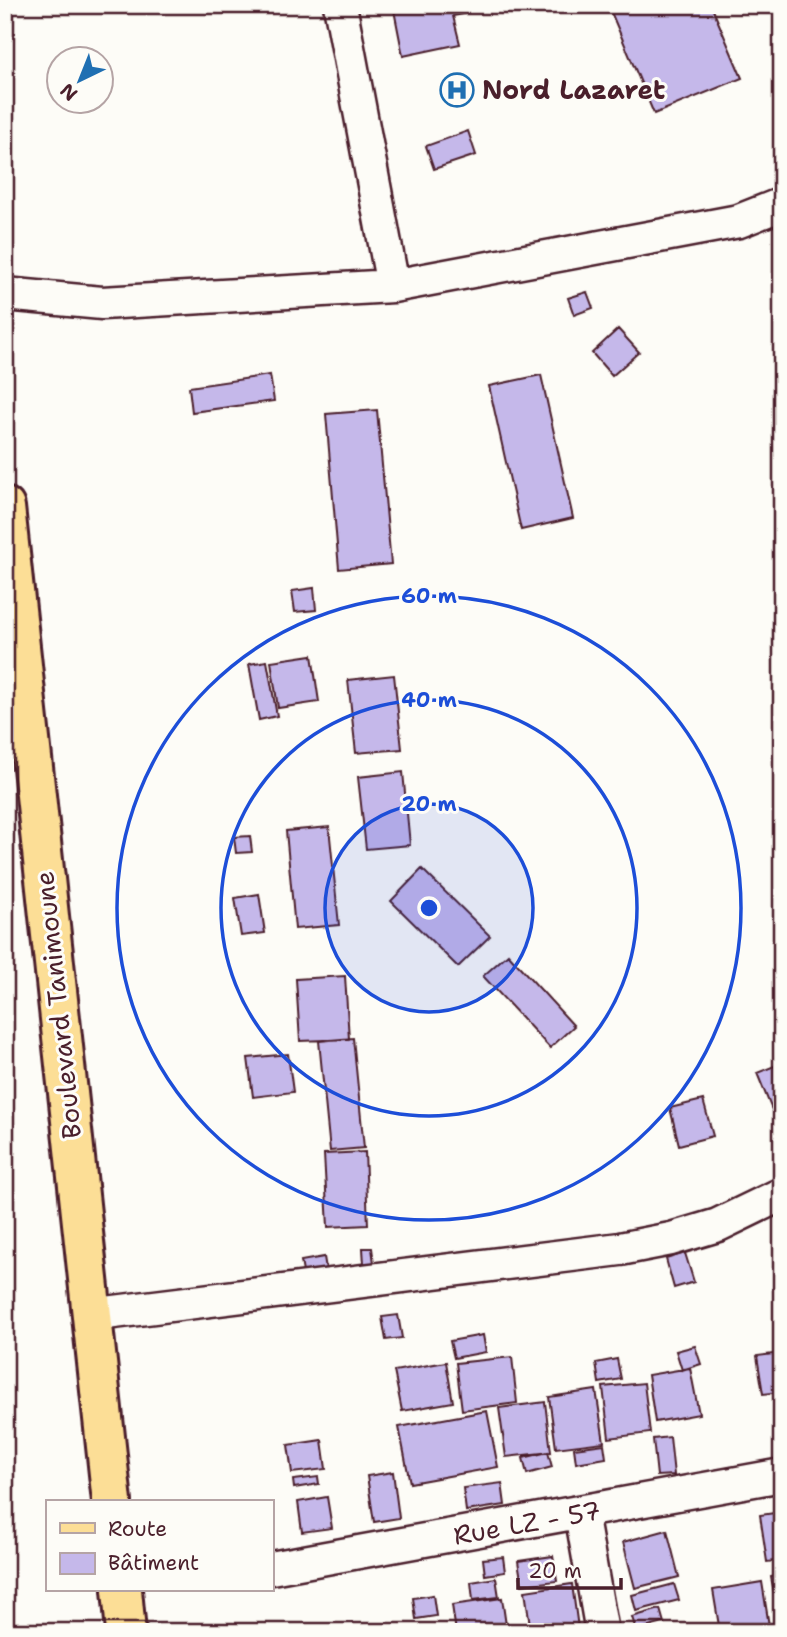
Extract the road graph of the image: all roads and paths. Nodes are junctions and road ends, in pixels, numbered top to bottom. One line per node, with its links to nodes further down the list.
1 (340, 5): 3 (street)
2 (782, 204): 3 (street)
3 (393, 286): 4 (street)
4 (5, 294)
5 (5, 507): 7 (main road, Boulevard Tanimoune)
6 (782, 1194): 7 (street)
7 (90, 1315): 9 (main road, Boulevard Tanimoune)
8 (782, 1475): 10 (street, Rue LZ - 57)
9 (112, 1500)
10 (581, 1513): 11 (street, Rue LZ - 57); 14 (street)
11 (273, 1568)
12 (126, 1592): 13 (main road)
13 (126, 1632)
14 (602, 1632)

